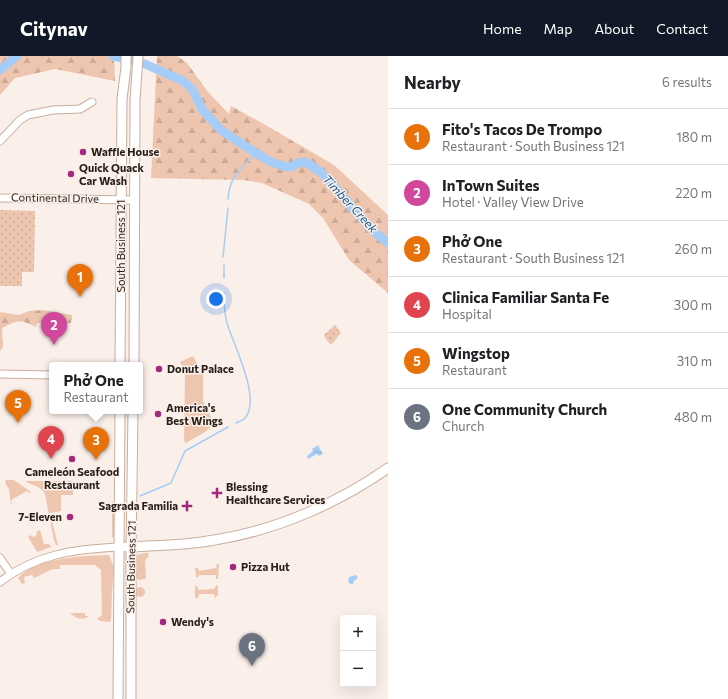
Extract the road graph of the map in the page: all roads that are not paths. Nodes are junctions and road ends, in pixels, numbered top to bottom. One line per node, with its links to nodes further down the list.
1 (126, 56): 6 (main road, South Business 121)
2 (138, 56): 7 (main road, South Business 121)
3 (92, 102): 4 (street)
4 (0, 141)
5 (0, 198): 6 (street, Continental Drive)
6 (121, 199): 7 (street, Continental Drive); 8 (main road, South Business 121)
7 (134, 200): 9 (main road, South Business 121)
8 (120, 362)
9 (134, 362)
10 (0, 374): 11 (street)
11 (49, 375)
12 (120, 414): 15 (main road, South Business 121)
13 (133, 414): 16 (main road, South Business 121)
14 (388, 468): 16 (main road)
15 (119, 547): 16 (main road); 18 (street); 20 (main road, South Business 121)
16 (131, 547): 21 (main road, South Business 121)
17 (0, 558): 18 (street)
18 (11, 574): 19 (street)
19 (0, 582)
20 (118, 687): 21 (main road); 22 (main road, South Business 121)
21 (131, 687): 23 (main road, South Business 121)
22 (118, 699)
23 (131, 699)

